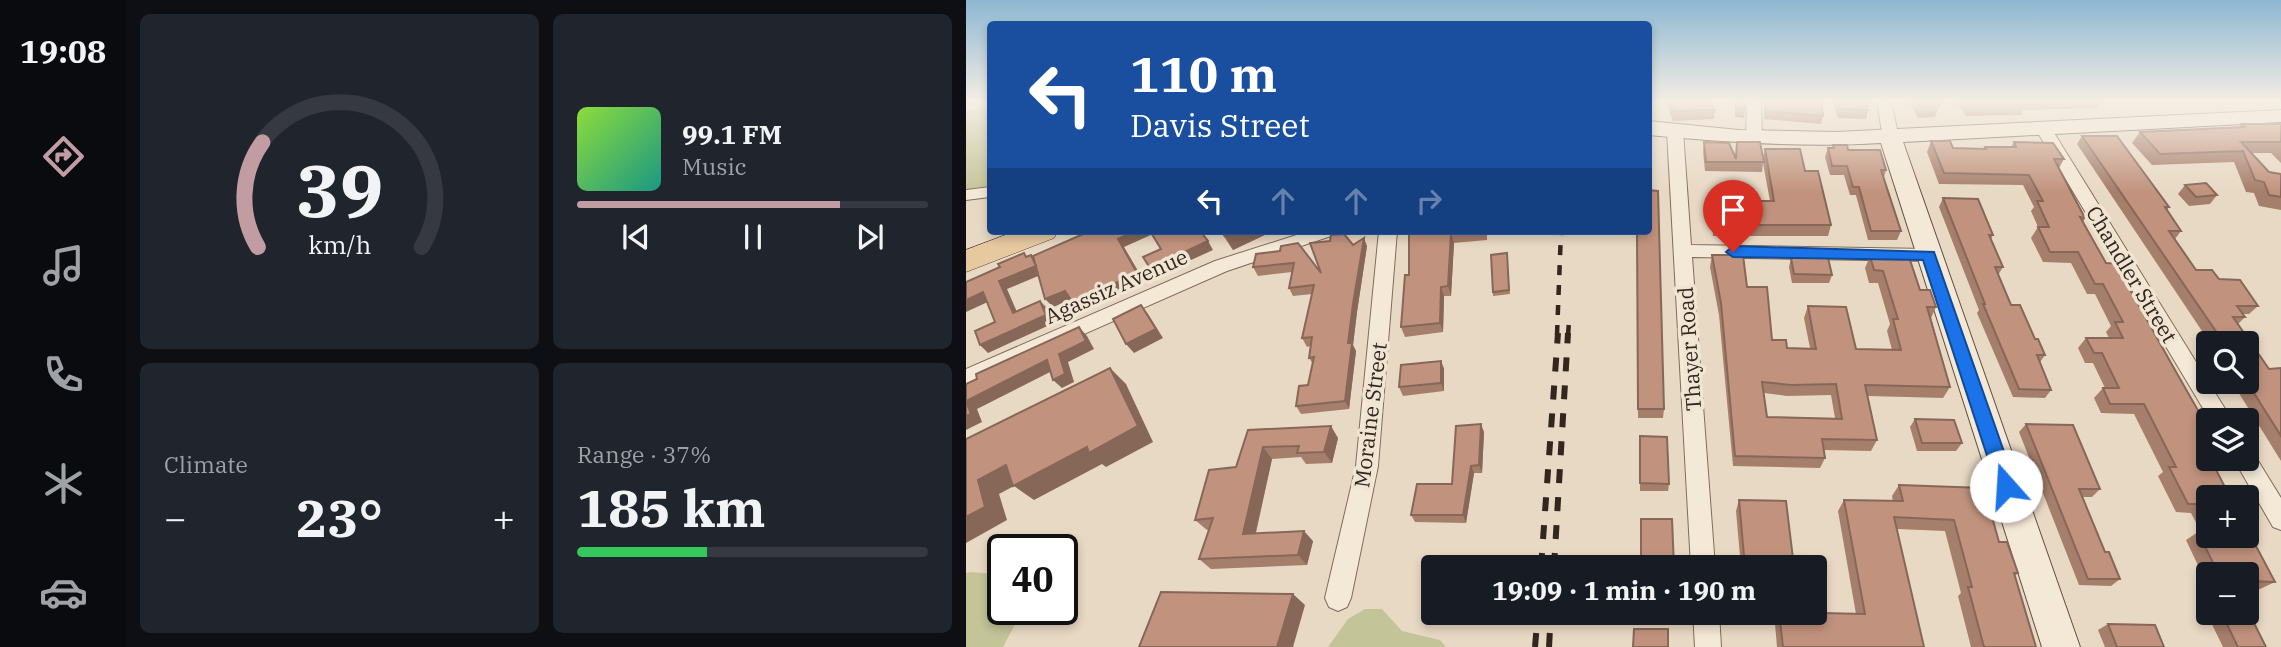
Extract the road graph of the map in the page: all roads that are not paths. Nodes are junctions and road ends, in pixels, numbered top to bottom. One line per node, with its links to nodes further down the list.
1 (1675, 132): 14 (street, Thayer Road)
2 (1688, 132): 7 (street)
3 (1754, 132): 7 (street)
4 (1890, 132): 8 (street)
5 (1979, 132): 8 (street)
6 (2046, 132): 18 (street, Chandler Street)
7 (1754, 138): 8 (street)
8 (1891, 138): 15 (street)
9 (987, 192): 10 (street)
10 (966, 195)
11 (1031, 235): 16 (main road)
12 (1316, 235): 17 (street, Agassiz Avenue)
13 (1388, 235): 22 (street, Moraine Street)
14 (1683, 251): 15 (street); 21 (street, Thayer Road)
15 (1928, 255): 25 (street)
16 (966, 261)
17 (966, 378)
18 (2214, 408)
19 (2252, 471): 20 (street)
20 (2278, 510)
21 (1702, 555)
22 (1338, 598)
23 (1707, 625): 24 (street)
24 (1708, 647)
25 (2061, 647)

